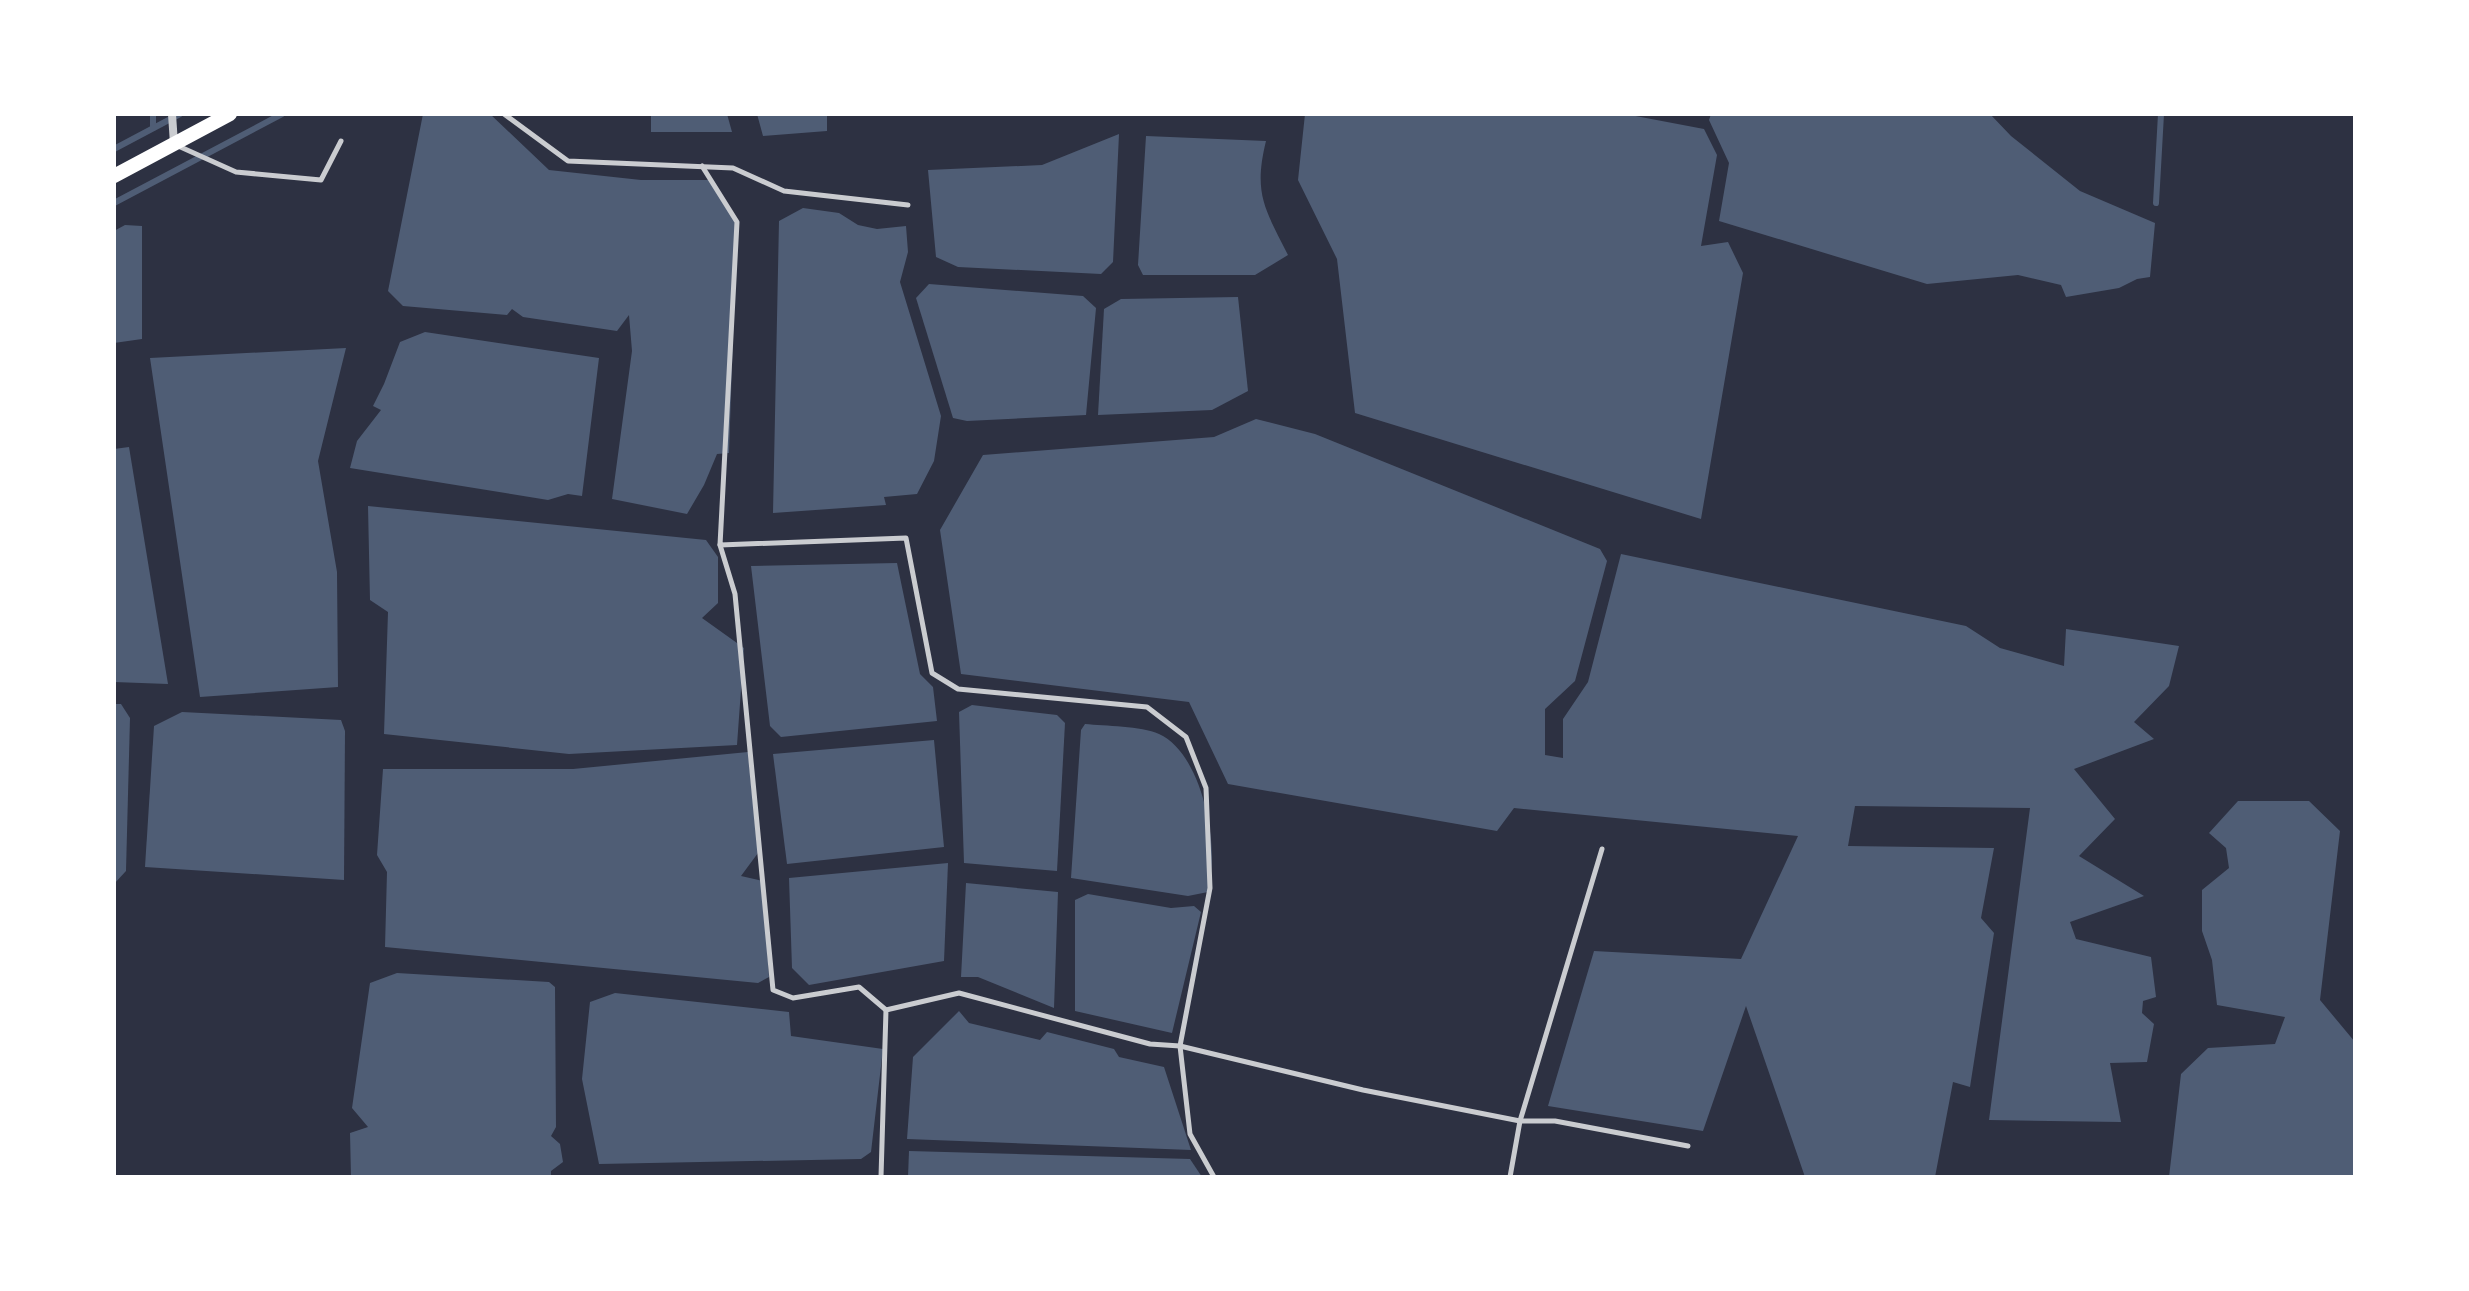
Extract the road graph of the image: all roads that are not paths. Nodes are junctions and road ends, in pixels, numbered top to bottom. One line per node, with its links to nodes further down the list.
1 (172, 114): 5 (street)
2 (230, 114): 5 (main road)
3 (504, 114): 6 (lane)
4 (341, 141): 5 (lane)
5 (174, 144): 7 (main road)
6 (702, 166): 8 (lane); 9 (lane)
7 (114, 176)
8 (908, 205)
9 (720, 545): 11 (lane); 12 (lane)
10 (1602, 849): 13 (lane)
11 (886, 1010): 12 (lane); 15 (lane)
12 (1180, 1046): 13 (lane); 16 (lane)
13 (1520, 1121): 14 (lane); 17 (lane)
14 (1688, 1146)
15 (881, 1177)
16 (1214, 1177)
17 (1510, 1177)

